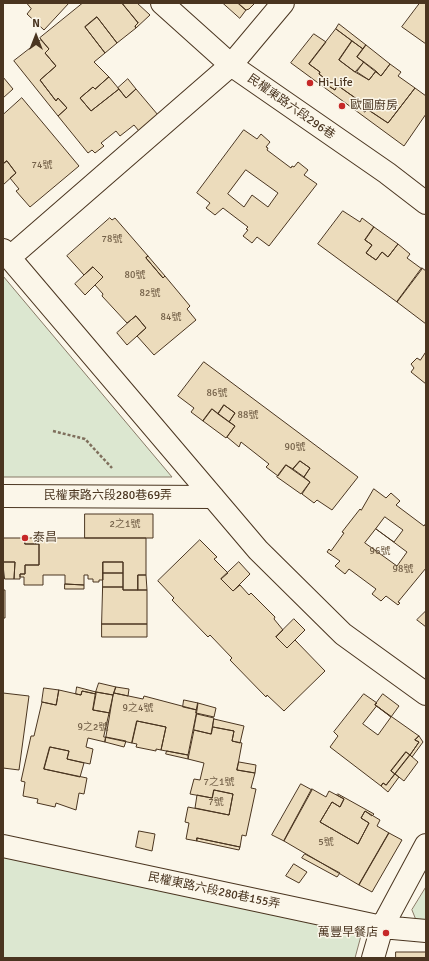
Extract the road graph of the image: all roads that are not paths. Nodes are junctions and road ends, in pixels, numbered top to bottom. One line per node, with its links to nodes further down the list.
1 (162, 3): 3 (street, 民權東路六段296巷)
2 (283, 3): 3 (street)
3 (230, 65): 4 (street, 民權東路六段296巷); 5 (street)
4 (426, 203)
5 (6, 254): 7 (street)
6 (3, 496): 7 (street, 民權東路六段280巷69弄)
7 (213, 497): 8 (street)
8 (426, 694)
9 (426, 845): 11 (street)
10 (3, 846): 11 (street, 民權東路六段280巷155弄)
11 (382, 926): 12 (street, 民權東路六段280巷155弄); 13 (street)
12 (426, 931)
13 (373, 958)

